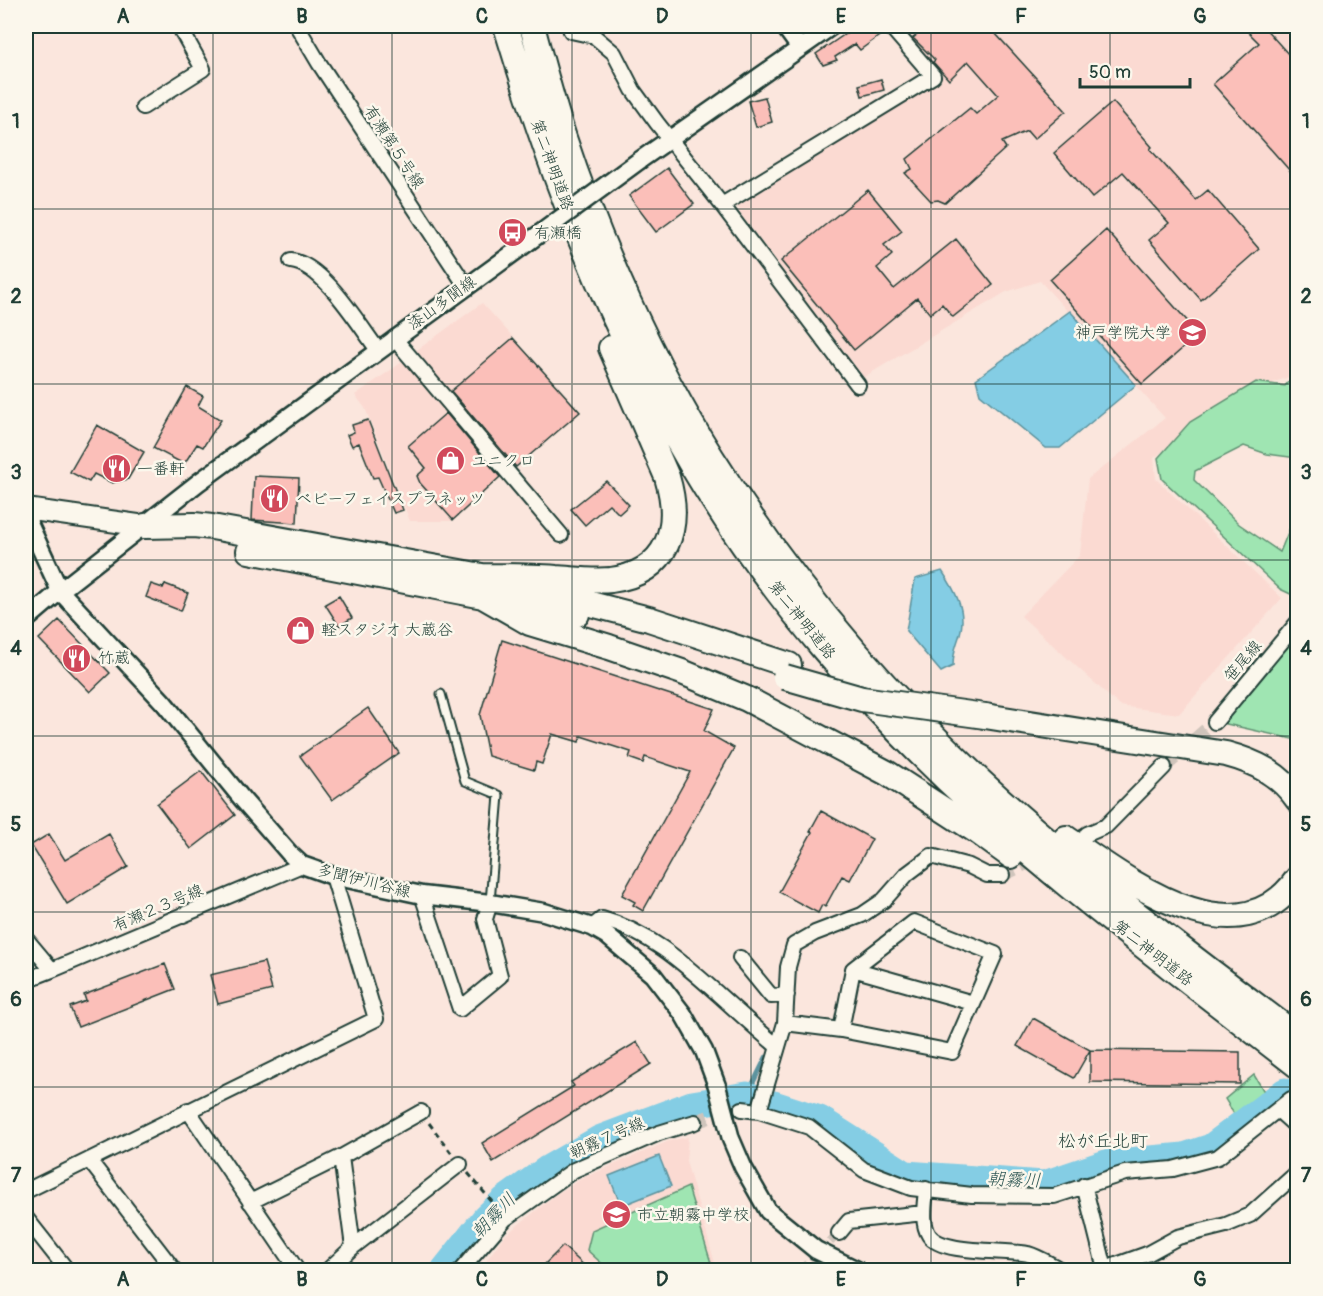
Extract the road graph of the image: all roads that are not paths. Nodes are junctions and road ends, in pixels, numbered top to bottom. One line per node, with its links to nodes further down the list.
1 (179, 26): 10 (street)
2 (297, 26): 14 (street, 有瀬第５号線)
3 (505, 26): 22 (highway); 51 (highway, 第二神明道路)
4 (532, 26): 28 (highway, 第二神明道路)
5 (569, 26): 11 (street)
6 (784, 26): 9 (street)
7 (832, 26): 9 (street, 漆山多聞線)
8 (890, 26): 12 (street)
9 (800, 48): 11 (street, 漆山多聞線)
10 (143, 107)
11 (669, 140): 12 (street); 14 (street, 漆山多聞線, bridge)
12 (722, 205): 17 (street)
13 (291, 261): 16 (street)
14 (466, 286): 15 (street, 漆山多聞線)
15 (394, 338): 16 (street, 漆山多聞線); 21 (street)
16 (378, 350): 20 (street, 漆山多聞線)
17 (858, 385)
18 (26, 509): 20 (main road)
19 (26, 517): 23 (street, 多聞伊川谷線)
20 (145, 526): 22 (highway); 23 (street, 漆山多聞線)
21 (561, 535)
22 (482, 586): 27 (highway); 51 (highway)
23 (60, 591): 24 (street, 漆山多聞線); 34 (street, 多聞伊川谷線)
24 (26, 621)
25 (1298, 622): 29 (street, 笹尾線)
26 (441, 694): 39 (lane)
27 (986, 710): 31 (highway); 32 (highway)
28 (921, 722): 37 (highway); 51 (highway, 第二神明道路)
29 (1215, 722)
30 (1164, 767): 33 (street)
31 (1298, 775)
32 (1298, 800)
33 (1087, 834)
34 (302, 865): 36 (street, 多聞伊川谷線); 44 (street, 有瀬２３号線)
35 (1002, 875): 46 (street)
36 (333, 876): 38 (street, 多聞伊川谷線); 54 (street)
37 (1298, 878)
38 (422, 895): 39 (street, 多聞伊川谷線); 39 (street)
39 (490, 903): 40 (street, 多聞伊川谷線)
40 (592, 927): 50 (street); 77 (street, 多聞伊川谷線, bridge)
41 (26, 939): 44 (street)
42 (740, 958): 46 (street)
43 (853, 969): 47 (street); 47 (street); 49 (street)
44 (52, 970): 45 (street, 有瀬２３号線)
45 (26, 980)
46 (787, 995): 48 (street)
47 (973, 1003): 49 (street)
48 (785, 1023): 49 (street); 50 (street)
49 (841, 1030)
50 (778, 1047): 56 (street)
51 (1292, 1052)
52 (1291, 1099): 55 (street)
53 (742, 1109): 56 (street)
54 (188, 1110): 61 (street); 67 (street)
55 (1278, 1110): 59 (street); 64 (street)
56 (759, 1111): 65 (street)
57 (421, 1113): 60 (street)
58 (695, 1122): 76 (street, 朝霧７号線)
59 (1298, 1128)
60 (341, 1157): 67 (street); 71 (street)
61 (88, 1160): 66 (street); 73 (street)
62 (460, 1164): 71 (street)
63 (1295, 1179): 64 (street)
64 (1084, 1185): 65 (street)
65 (926, 1189): 68 (street)
66 (26, 1191)
67 (250, 1202): 74 (street)
68 (924, 1213): 70 (street); 78 (street)
69 (26, 1218): 72 (street)
70 (838, 1233)
71 (353, 1247): 75 (street)
72 (67, 1270)
73 (174, 1270)
74 (297, 1270)
75 (327, 1270)
76 (461, 1270)
77 (857, 1270)
78 (1061, 1270)

